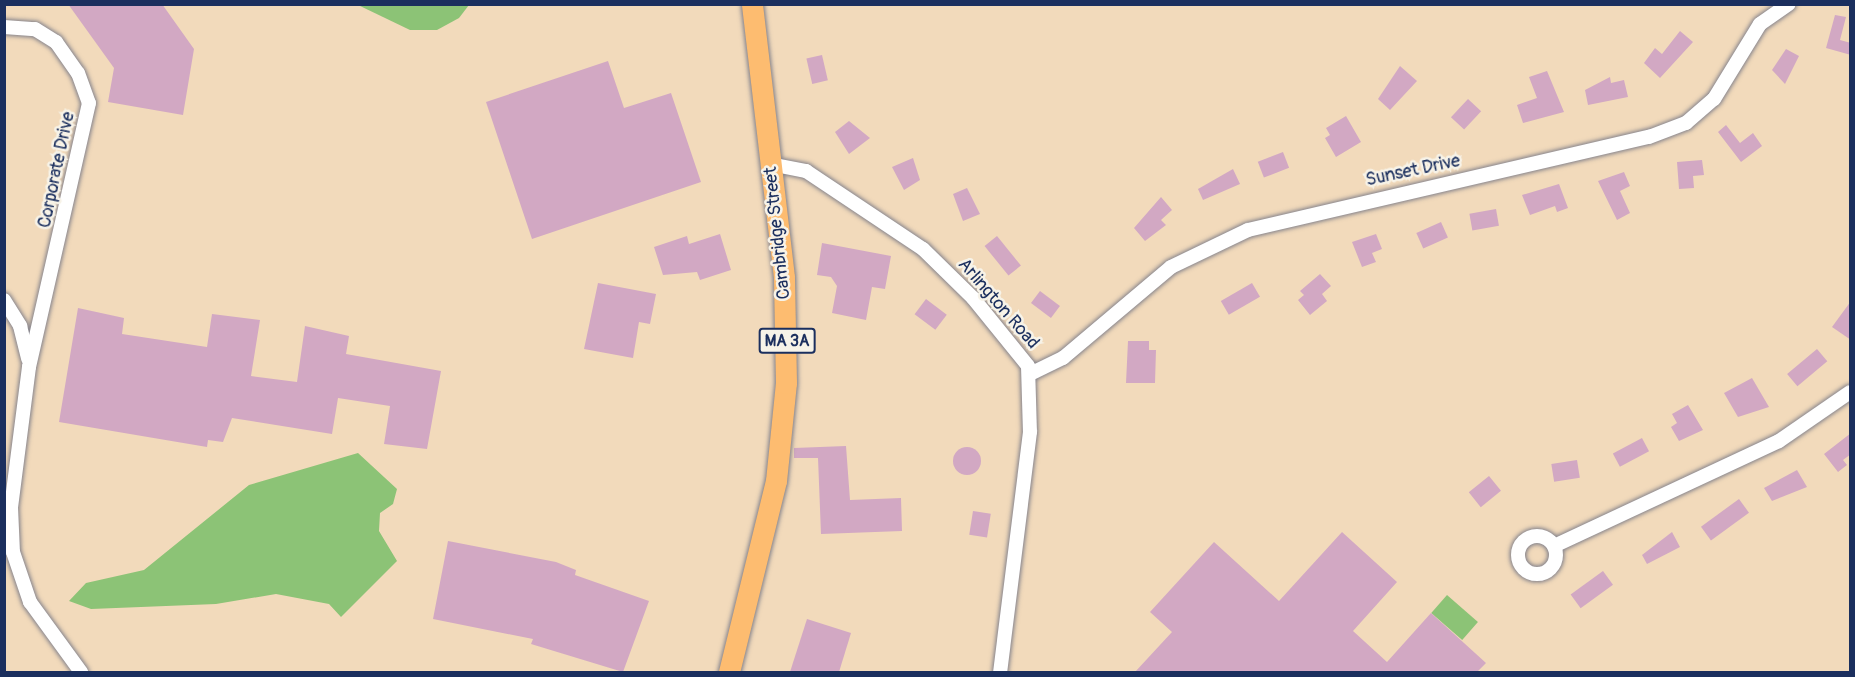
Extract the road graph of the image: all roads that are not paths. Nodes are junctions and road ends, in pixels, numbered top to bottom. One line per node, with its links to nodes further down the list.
1 (752, 4): 4 (main road, Cambridge Street / MA 3A)
2 (1789, 4): 7 (street, Sunset Drive)
3 (4, 27): 6 (street, Corporate Drive)
4 (770, 164): 7 (street, Arlington Road); 11 (main road, Cambridge Street / MA 3A)
5 (4, 300): 6 (street, Corporate Drive)
6 (29, 366): 10 (street, Corporate Drive)
7 (1030, 374): 12 (street, Arlington Road)
8 (1851, 392): 9 (street)
9 (1554, 546)
10 (81, 672)
11 (729, 672)
12 (1000, 672)

